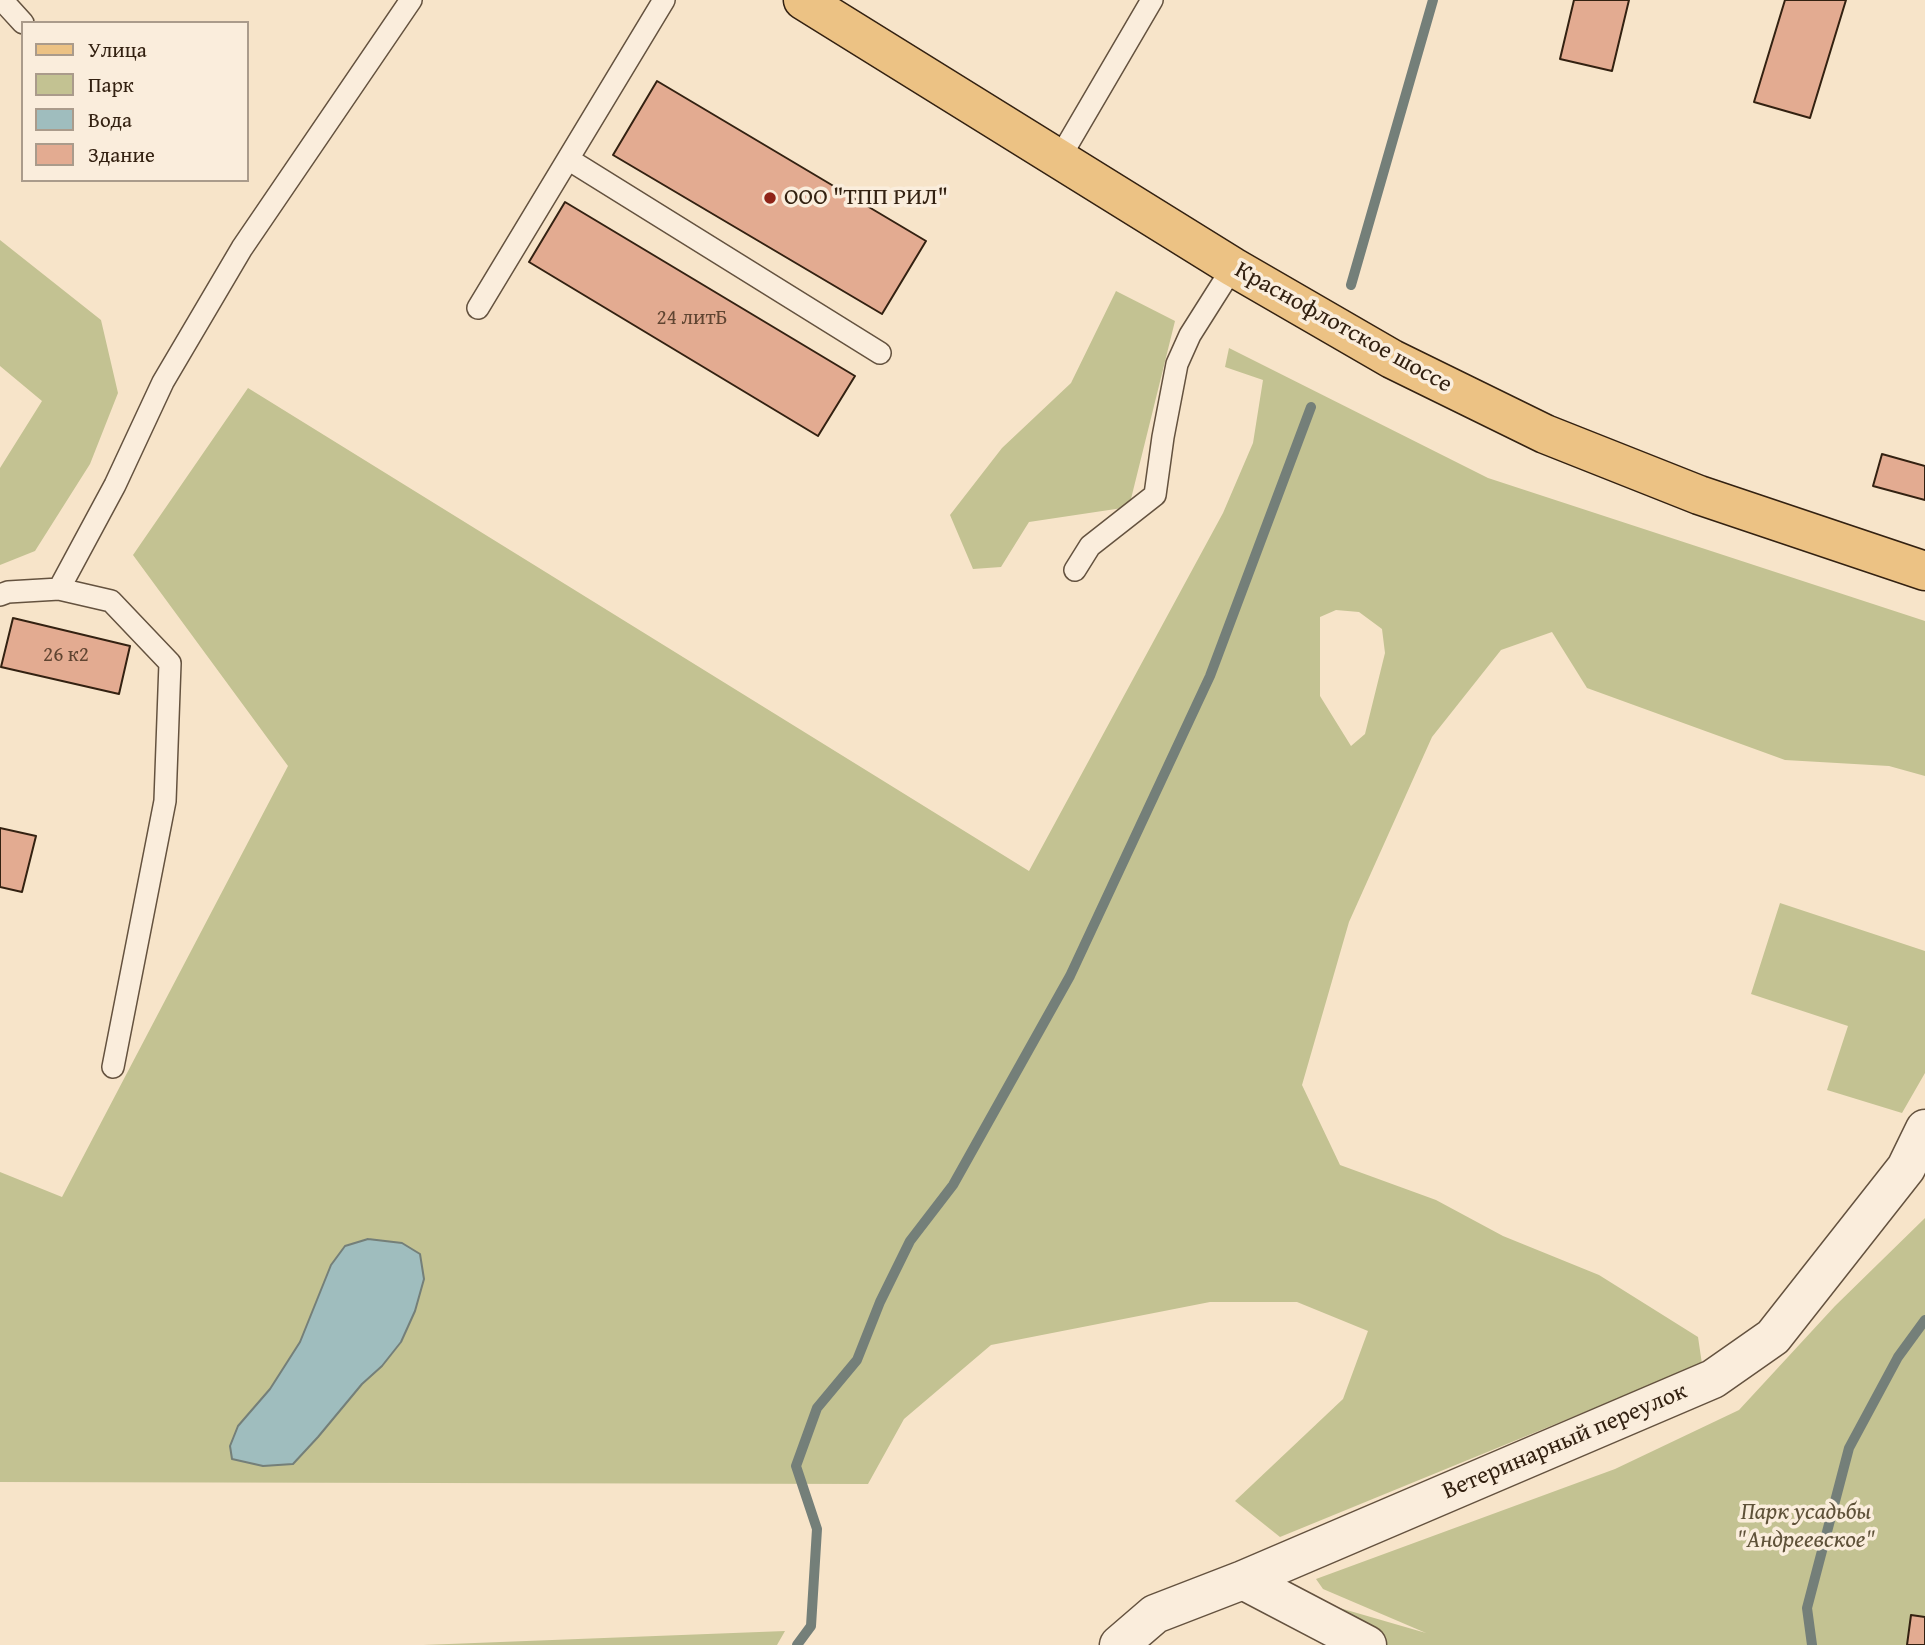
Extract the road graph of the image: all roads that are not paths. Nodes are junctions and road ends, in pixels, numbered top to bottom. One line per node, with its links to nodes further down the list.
1 (2, 0): 6 (lane)
2 (411, 0): 14 (lane)
3 (664, 0): 7 (lane)
4 (803, 0): 8 (main road, Краснофлотское шоссе)
5 (1152, 0): 8 (lane)
6 (21, 21)
7 (568, 159): 10 (lane); 11 (lane)
8 (1059, 159): 9 (main road, Краснофлотское шоссе)
9 (1233, 267): 12 (lane); 13 (main road, Краснофлотское шоссе)
10 (478, 308)
11 (880, 353)
12 (1075, 570)
13 (1925, 571)
14 (58, 589): 15 (lane); 16 (lane)
15 (0, 595)
16 (113, 1067)
17 (1925, 1129): 18 (street, Ветеринарный переулок)
18 (1243, 1580): 19 (street, Ветеринарный переулок); 20 (street)
19 (1119, 1645)
20 (1367, 1645)

